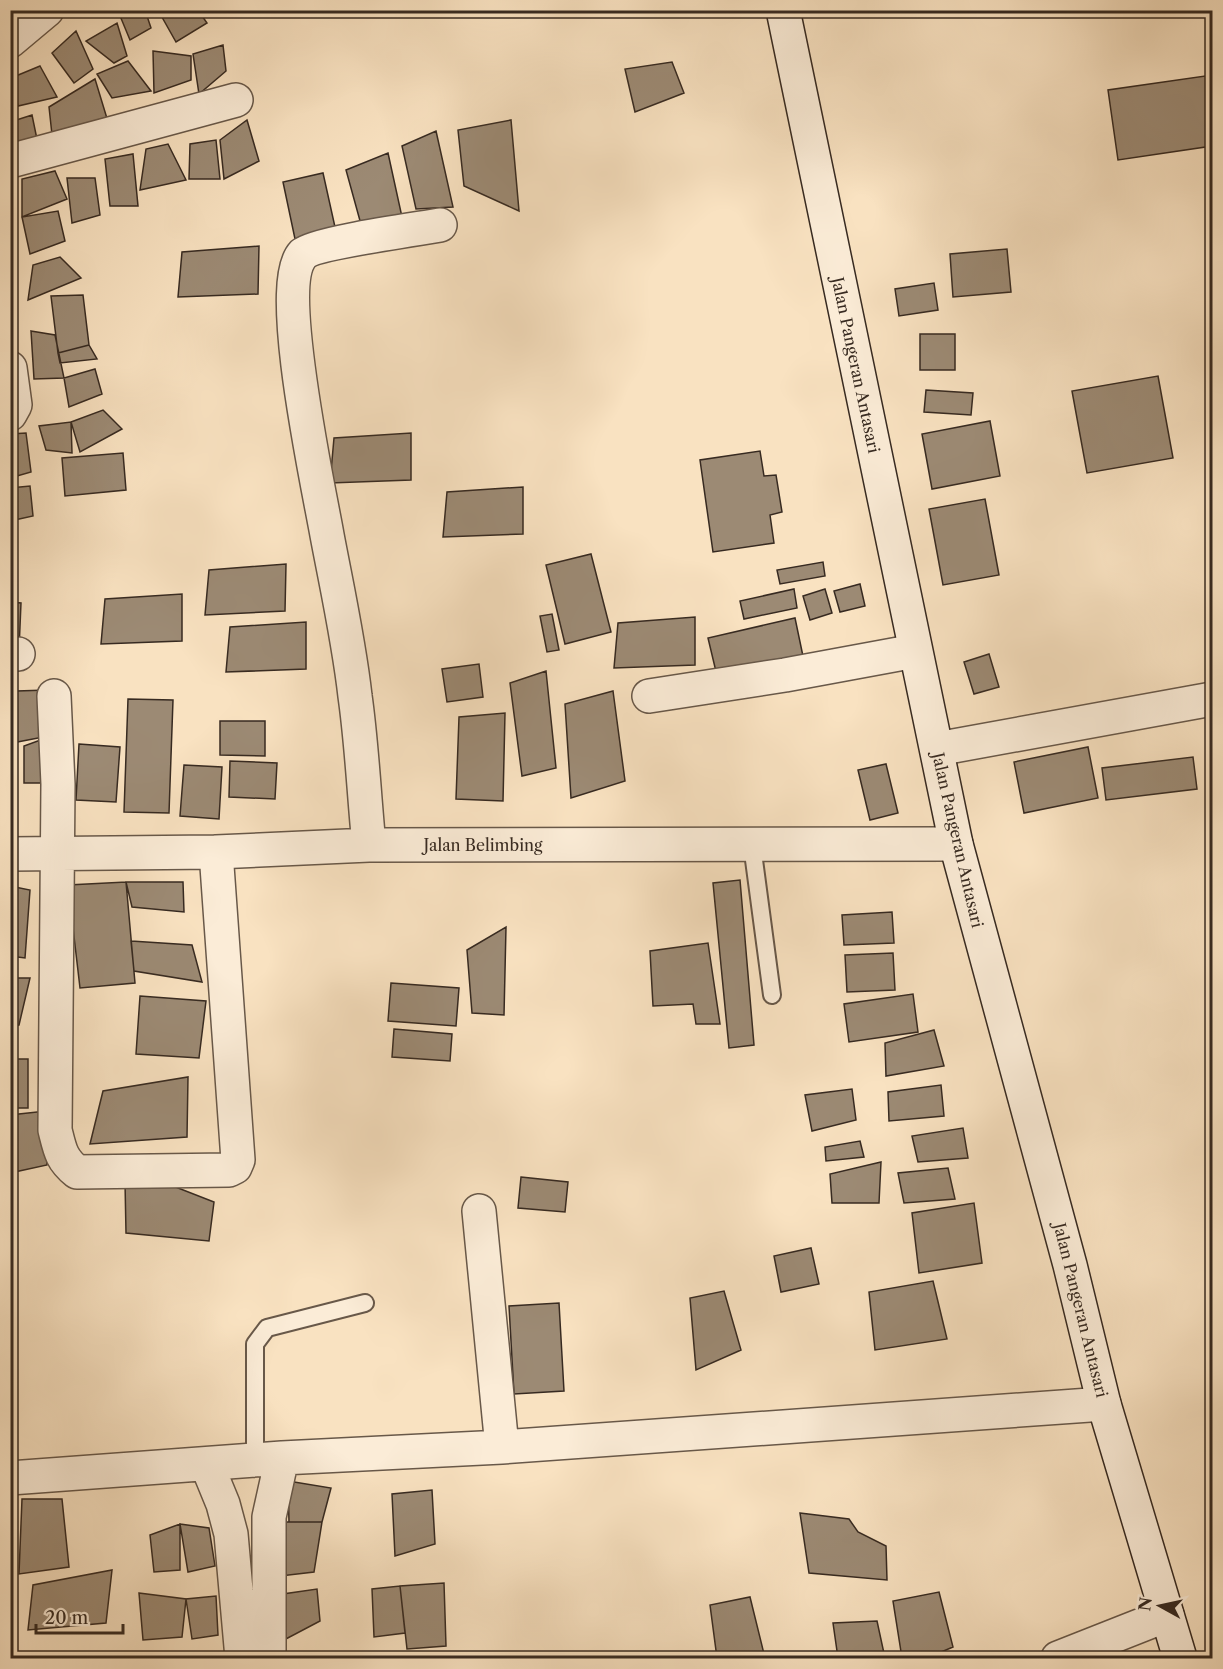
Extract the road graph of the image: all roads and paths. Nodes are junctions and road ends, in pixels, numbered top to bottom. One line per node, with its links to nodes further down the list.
1 (46, 10): 3 (street)
2 (783, 10): 9 (street, Jalan Pangeran Antasari)
3 (10, 41)
4 (236, 100): 5 (street)
5 (10, 161)
6 (440, 225): 15 (street)
7 (10, 368): 8 (street)
8 (10, 414)
9 (915, 651): 11 (street); 13 (street, Jalan Pangeran Antasari)
10 (54, 696): 19 (street)
11 (649, 696)
12 (1212, 699): 13 (street)
13 (937, 749): 14 (street, Jalan Pangeran Antasari)
14 (956, 844): 16 (street, Jalan Belimbing); 23 (street, Jalan Pangeran Antasari)
15 (369, 845): 16 (street, Jalan Belimbing); 17 (street, Jalan Belimbing)
16 (752, 845): 20 (lane)
17 (216, 852): 19 (street, Jalan Belimbing); 19 (street)
18 (10, 854): 19 (street, Jalan Belimbing)
19 (57, 854)
20 (772, 995)
21 (480, 1210): 24 (street)
22 (365, 1303): 25 (lane)
23 (1104, 1404): 24 (street); 28 (street, Jalan Pangeran Antasari)
24 (502, 1447): 25 (street)
25 (269, 1459): 26 (street); 30 (street)
26 (207, 1464): 27 (street); 29 (street)
27 (10, 1478)
28 (1167, 1615): 31 (street); 32 (street, Jalan Pangeran Antasari)
29 (242, 1659)
30 (268, 1659)
31 (1058, 1659)
32 (1179, 1659)

